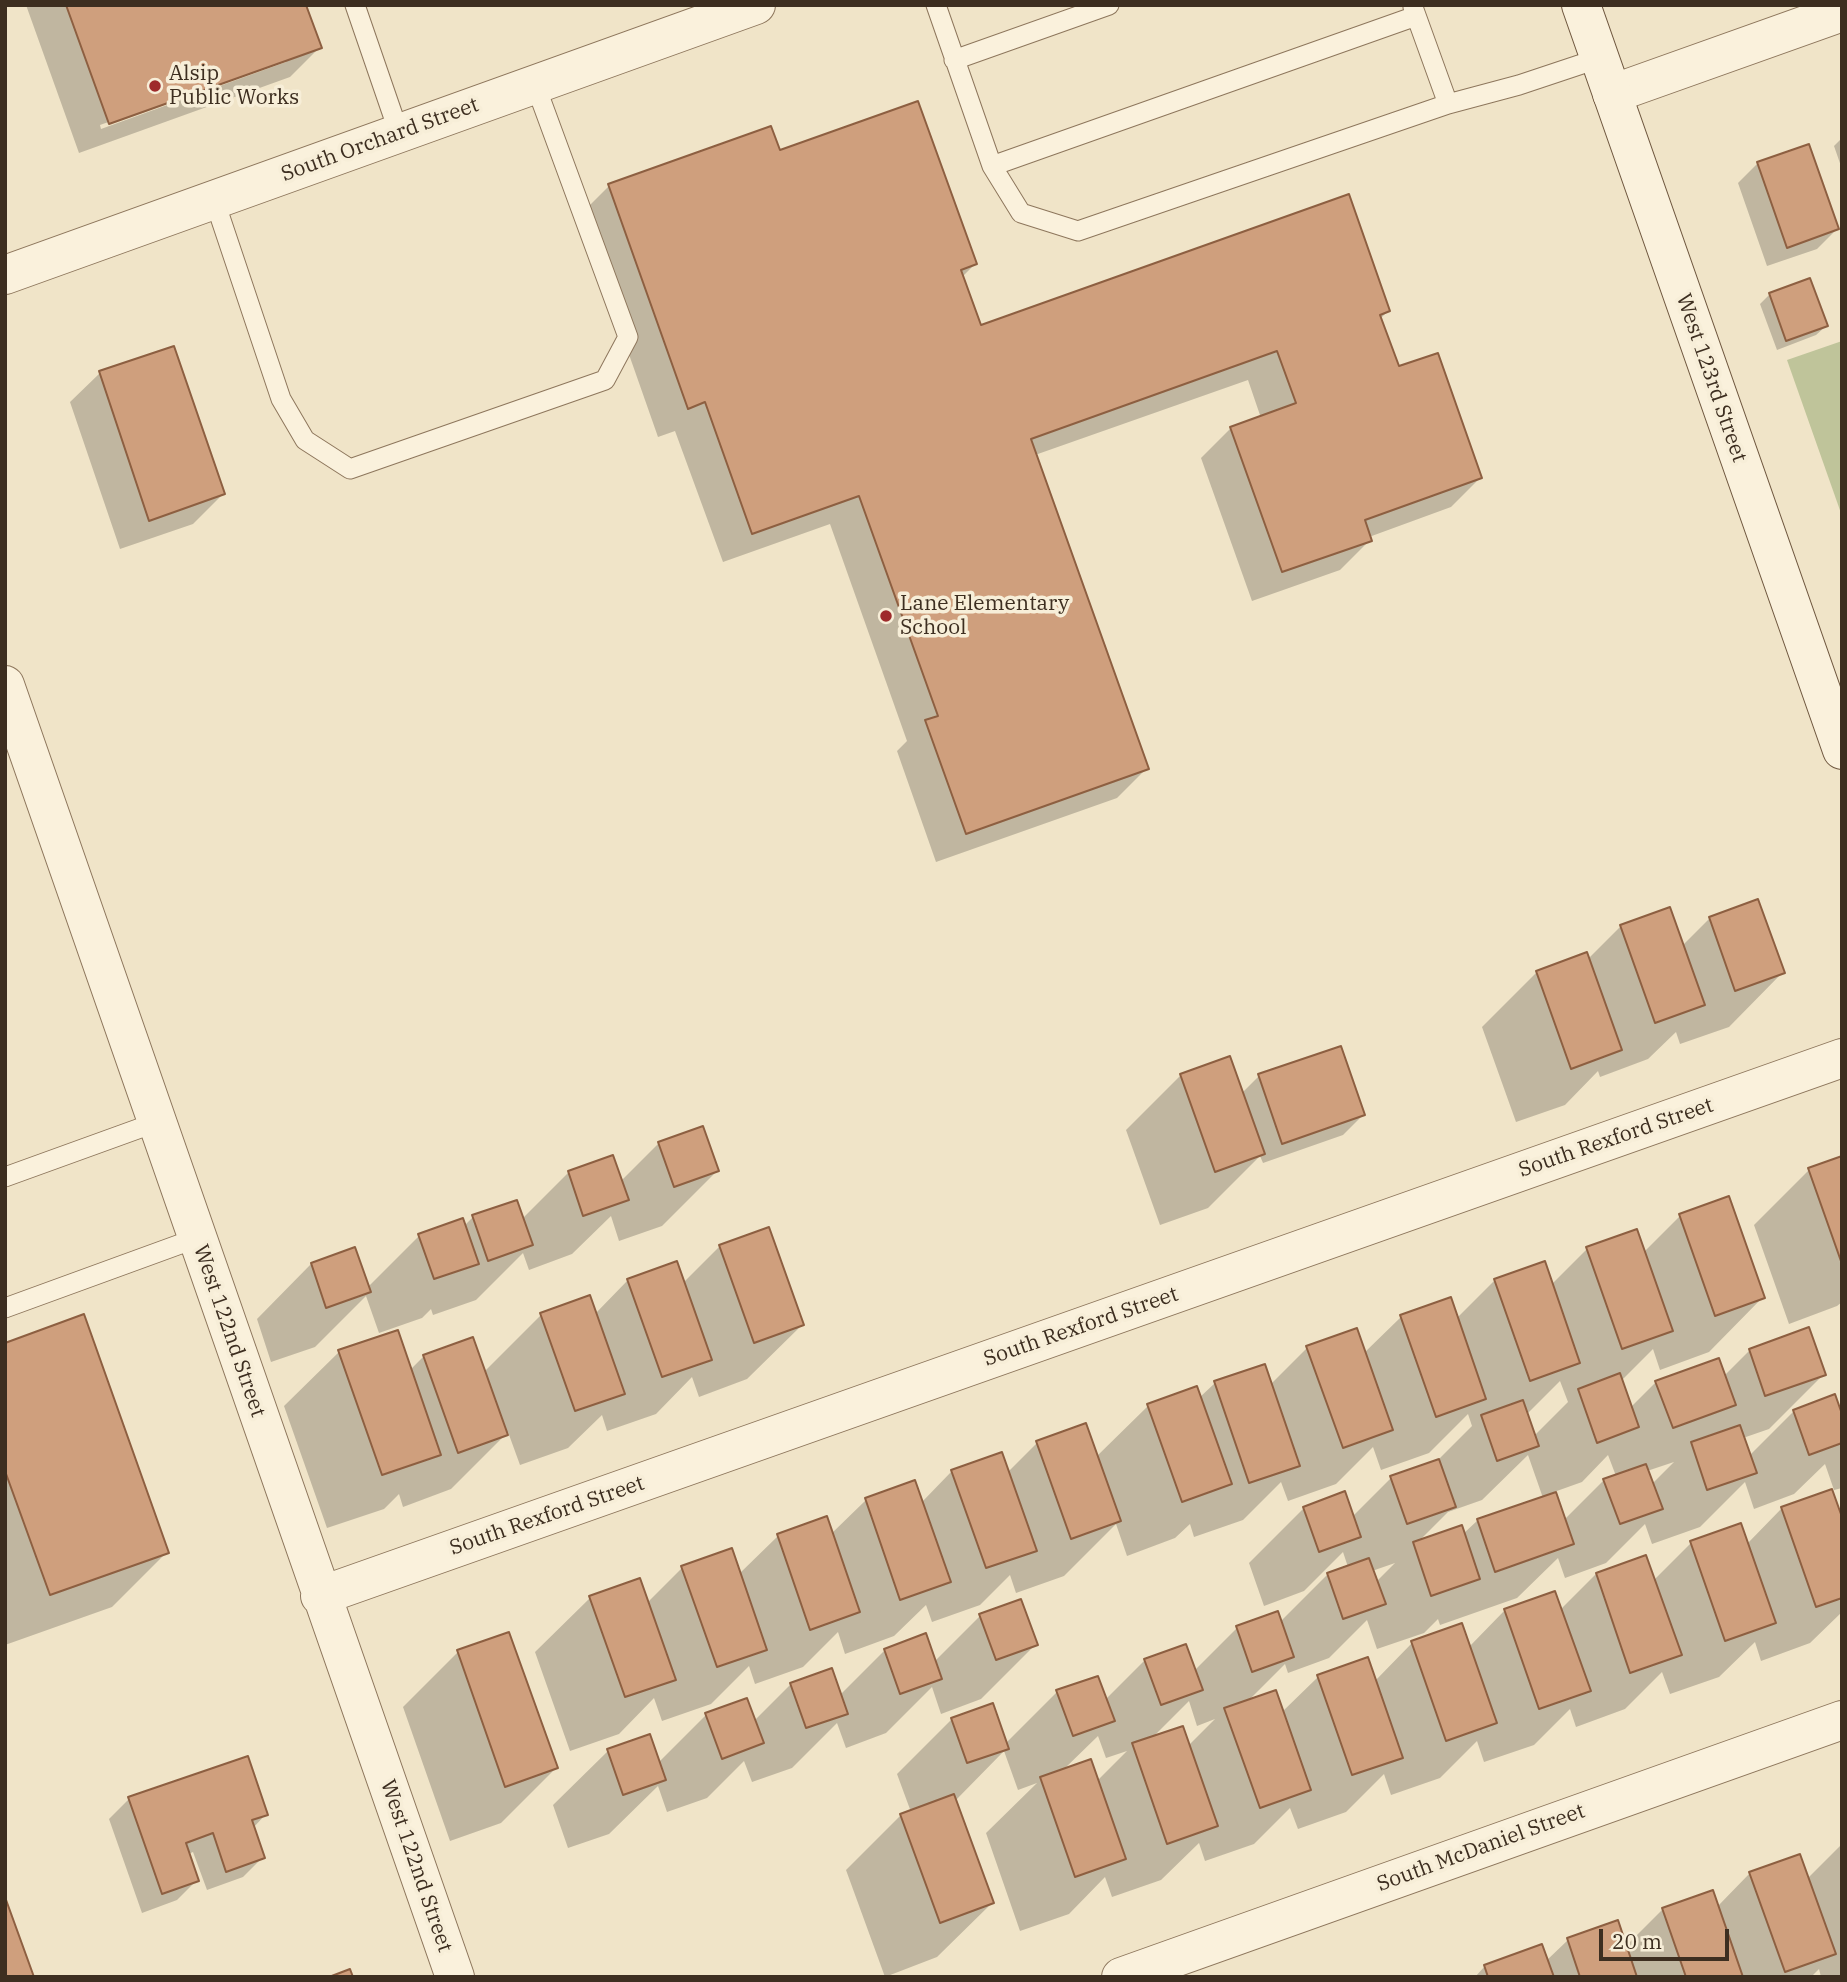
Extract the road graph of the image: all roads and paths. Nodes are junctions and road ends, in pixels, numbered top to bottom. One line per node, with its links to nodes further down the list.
1 (355, 5): 13 (lane)
2 (755, 5): 10 (street, South Orchard Street)
3 (936, 5): 9 (lane)
4 (1109, 5): 9 (lane)
5 (1581, 5): 8 (street, West 123rd Street)
6 (1414, 11): 12 (lane); 14 (lane)
7 (1842, 12): 11 (street)
8 (1600, 58): 11 (street, West 123rd Street); 12 (lane)
9 (954, 61): 14 (lane)
10 (534, 85): 13 (street, South Orchard Street); 15 (lane)
11 (1612, 94): 18 (street, West 123rd Street)
12 (1448, 104): 14 (lane)
13 (399, 133): 15 (street, South Orchard Street)
14 (992, 166)
15 (214, 200): 16 (street, South Orchard Street)
16 (5, 275)
17 (5, 685): 20 (street, West 122nd Street)
18 (1842, 750)
19 (1842, 1058): 24 (street, South Rexford Street)
20 (157, 1122): 21 (lane); 22 (street, West 122nd Street)
21 (5, 1177)
22 (197, 1238): 23 (lane); 24 (street, West 122nd Street)
23 (5, 1308)
24 (320, 1596): 26 (street, West 122nd Street)
25 (1842, 1720): 27 (street, South McDaniel Street)
26 (454, 1977)
27 (1121, 1977)

